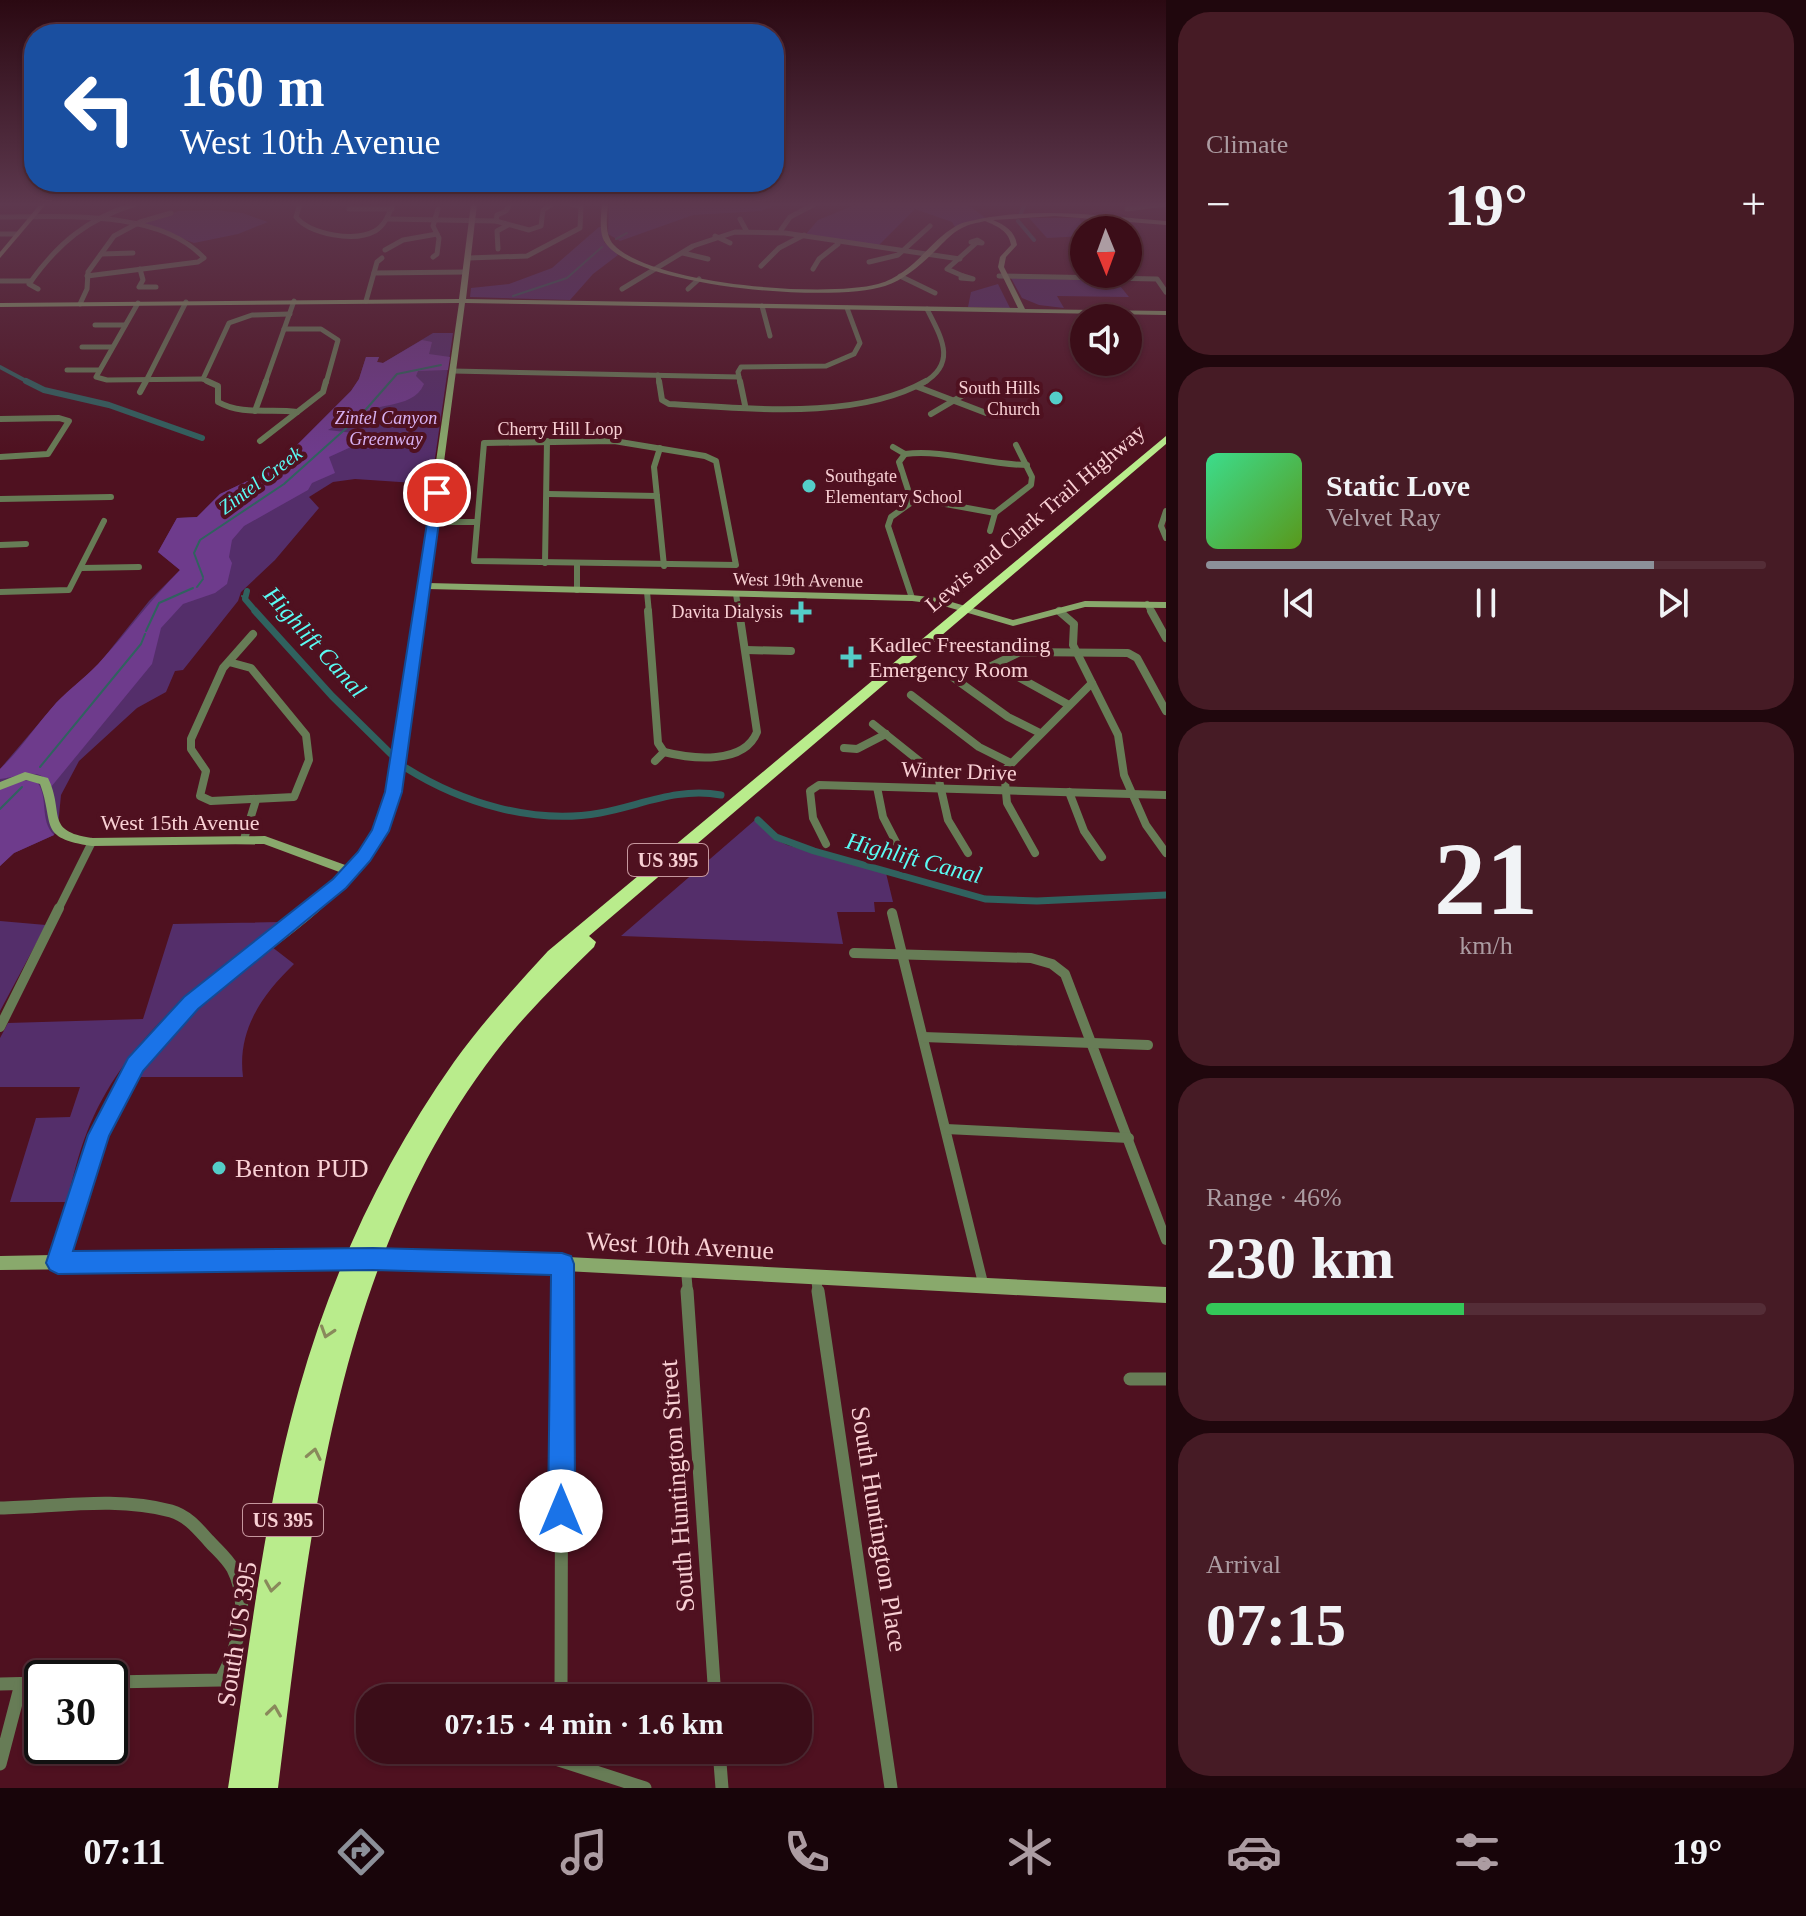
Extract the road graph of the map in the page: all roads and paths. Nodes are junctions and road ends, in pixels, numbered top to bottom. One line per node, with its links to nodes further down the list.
1 (34, 287): 11 (street)
2 (87, 287): 20 (street)
3 (370, 287): 16 (street)
4 (464, 287): 17 (street)
5 (625, 287): 12 (street)
6 (755, 287): 7 (street)
7 (877, 287)
8 (924, 287): 13 (street)
9 (1007, 287): 25 (street)
10 (1009, 287): 14 (street)
11 (38, 289)
12 (622, 289)
13 (935, 293)
14 (1013, 293): 25 (street); 26 (street)
15 (294, 301): 16 (street); 18 (street); 28 (street)
16 (366, 301): 17 (street)
17 (463, 301): 22 (street); 39 (street)
18 (186, 302): 19 (street); 43 (street)
19 (138, 303): 20 (street); 30 (street)
20 (80, 304): 21 (street)
21 (0, 305)
22 (762, 306): 23 (street); 34 (street)
23 (847, 308): 24 (street); 41 (street)
24 (927, 309): 25 (street); 46 (street)
25 (1018, 310): 26 (street)
26 (1060, 311): 27 (street)
27 (1166, 313)
28 (290, 314): 31 (street); 42 (street)
29 (95, 325): 30 (street)
30 (125, 325): 36 (street)
31 (284, 329): 33 (street); 52 (street)
32 (339, 329): 33 (street)
33 (331, 332): 53 (street)
34 (770, 336)
35 (82, 347): 36 (street)
36 (112, 347): 38 (street)
37 (67, 370): 38 (street)
38 (98, 370): 43 (street)
39 (453, 371): 40 (street); 76 (street)
40 (658, 375): 41 (street); 50 (street)
41 (739, 377): 50 (street)
42 (203, 379): 43 (street); 44 (street)
43 (147, 380): 48 (street)
44 (213, 383): 45 (street); 52 (street)
45 (203, 387)
46 (918, 387): 49 (street); 50 (street)
47 (975, 388): 49 (street)
48 (140, 392)
49 (954, 400): 54 (street); 55 (street)
50 (745, 405)
51 (48, 410): 56 (street)
52 (255, 411): 53 (street)
53 (297, 412): 59 (street)
54 (986, 413)
55 (931, 414)
56 (44, 418): 57 (street); 66 (street)
57 (0, 419)
58 (1166, 439): 95 (highway, Lewis and Clark Trail Highway / US 395)
59 (260, 441)
60 (547, 441): 63 (street, Cherry Hill Loop); 68 (street); 77 (street, Cherry Hill Loop)
61 (1016, 445): 67 (street)
62 (893, 447): 65 (street)
63 (660, 448): 69 (street); 84 (street, Cherry Hill Loop)
64 (1166, 452): 95 (highway, Lewis and Clark Trail Highway / US 395)
65 (905, 454): 67 (street); 71 (street)
66 (0, 457)
67 (1027, 465): 74 (street)
68 (548, 494): 69 (street); 82 (street)
69 (657, 496): 84 (street)
70 (111, 497): 72 (street)
71 (912, 498): 74 (street); 92 (street)
72 (0, 499)
73 (1166, 511): 79 (street)
74 (995, 513): 78 (street)
75 (104, 521): 86 (street)
76 (433, 522): 77 (street); 87 (street)
77 (477, 522): 82 (street, Cherry Hill Loop)
78 (990, 531)
79 (1166, 538)
80 (26, 544): 81 (street)
81 (0, 545)
82 (545, 563): 83 (street, Cherry Hill Loop)
83 (577, 563): 84 (street, Cherry Hill Loop); 88 (street)
84 (664, 566)
85 (139, 567): 86 (street)
86 (82, 568): 89 (street)
87 (424, 586): 88 (street, West 19th Avenue); 133 (street)
88 (577, 590): 90 (street, West 19th Avenue)
89 (0, 592)
90 (647, 592): 91 (street, West 19th Avenue); 114 (street)
91 (736, 594): 92 (street, West 19th Avenue); 99 (street)
92 (912, 598): 95 (street, West 19th Avenue)
93 (1147, 604): 94 (street, West 19th Avenue); 96 (street, West 19th Avenue); 98 (street)
94 (1166, 605)
95 (970, 611): 96 (street, West 19th Avenue); 144 (highway, Lewis and Clark Trail Highway / US 395)
96 (1059, 611): 101 (street)
97 (253, 634): 102 (street)
98 (1166, 638)
99 (746, 650): 100 (street); 114 (street)
100 (791, 651)
101 (1076, 652): 103 (street); 106 (street); 109 (street)
102 (229, 662): 124 (street); 124 (street)
103 (985, 669)
104 (951, 676): 111 (street)
105 (1020, 678): 108 (street)
106 (1092, 683): 108 (street); 122 (street)
107 (911, 695): 116 (street)
108 (1069, 705): 111 (street)
109 (1166, 711)
110 (873, 724): 112 (street)
111 (1040, 733): 116 (street)
112 (886, 734): 113 (street); 119 (street)
113 (844, 748)
114 (664, 752): 115 (street)
115 (655, 761)
116 (1011, 763): 120 (street)
117 (0, 786): 126 (street, West 15th Avenue)
118 (877, 787): 119 (street, Winter Drive); 127 (street, Winter Drive); 128 (street)
119 (941, 789): 120 (street, Winter Drive); 129 (street)
120 (1005, 791): 121 (street, Winter Drive); 130 (street)
121 (1069, 792): 122 (street, Winter Drive); 132 (street)
122 (1133, 794): 123 (street, Winter Drive); 131 (street)
123 (1166, 795)
124 (256, 800): 125 (street)
125 (244, 839): 126 (street, West 15th Avenue); 133 (street, West 15th Avenue)
126 (92, 842): 137 (street)
127 (826, 844)
128 (898, 846)
129 (968, 853)
130 (1035, 853)
131 (1166, 853)
132 (1102, 857)
133 (351, 872): 146 (street)
134 (892, 913): 136 (street)
135 (854, 953): 136 (street)
136 (902, 954): 138 (street); 139 (street)
137 (0, 1027)
138 (923, 1037): 139 (street); 141 (street)
139 (1093, 1043): 140 (street); 142 (street)
140 (1148, 1045)
141 (946, 1129): 142 (street); 150 (street)
142 (1129, 1138): 143 (street)
143 (1166, 1240)
144 (364, 1259): 146 (street, West 10th Avenue); 147 (street, West 10th Avenue); 164 (highway, South US 395 / US 395, one-way to 164); 165 (highway, South US 395 / US 395, one-way to 144)
145 (0, 1263): 146 (street, West 10th Avenue)
146 (58, 1263)
147 (562, 1264): 148 (street, West 10th Avenue); 159 (street)
148 (686, 1270): 149 (street, West 10th Avenue); 160 (street, South Huntington Street)
149 (816, 1278): 150 (street, West 10th Avenue); 168 (street, South Huntington Place)
150 (984, 1287): 151 (street, West 10th Avenue)
151 (1166, 1295)
152 (1130, 1379): 153 (street)
153 (1166, 1379)
154 (0, 1508): 155 (street)
155 (128, 1682)
156 (0, 1684): 157 (street)
157 (21, 1684): 158 (street); 161 (street)
158 (24, 1684)
159 (561, 1684)
160 (714, 1684)
161 (0, 1764)
162 (582, 1764): 166 (street)
163 (720, 1764): 167 (street)
164 (242, 1788)
165 (264, 1788)
166 (645, 1788)
167 (722, 1788)
168 (891, 1788)

